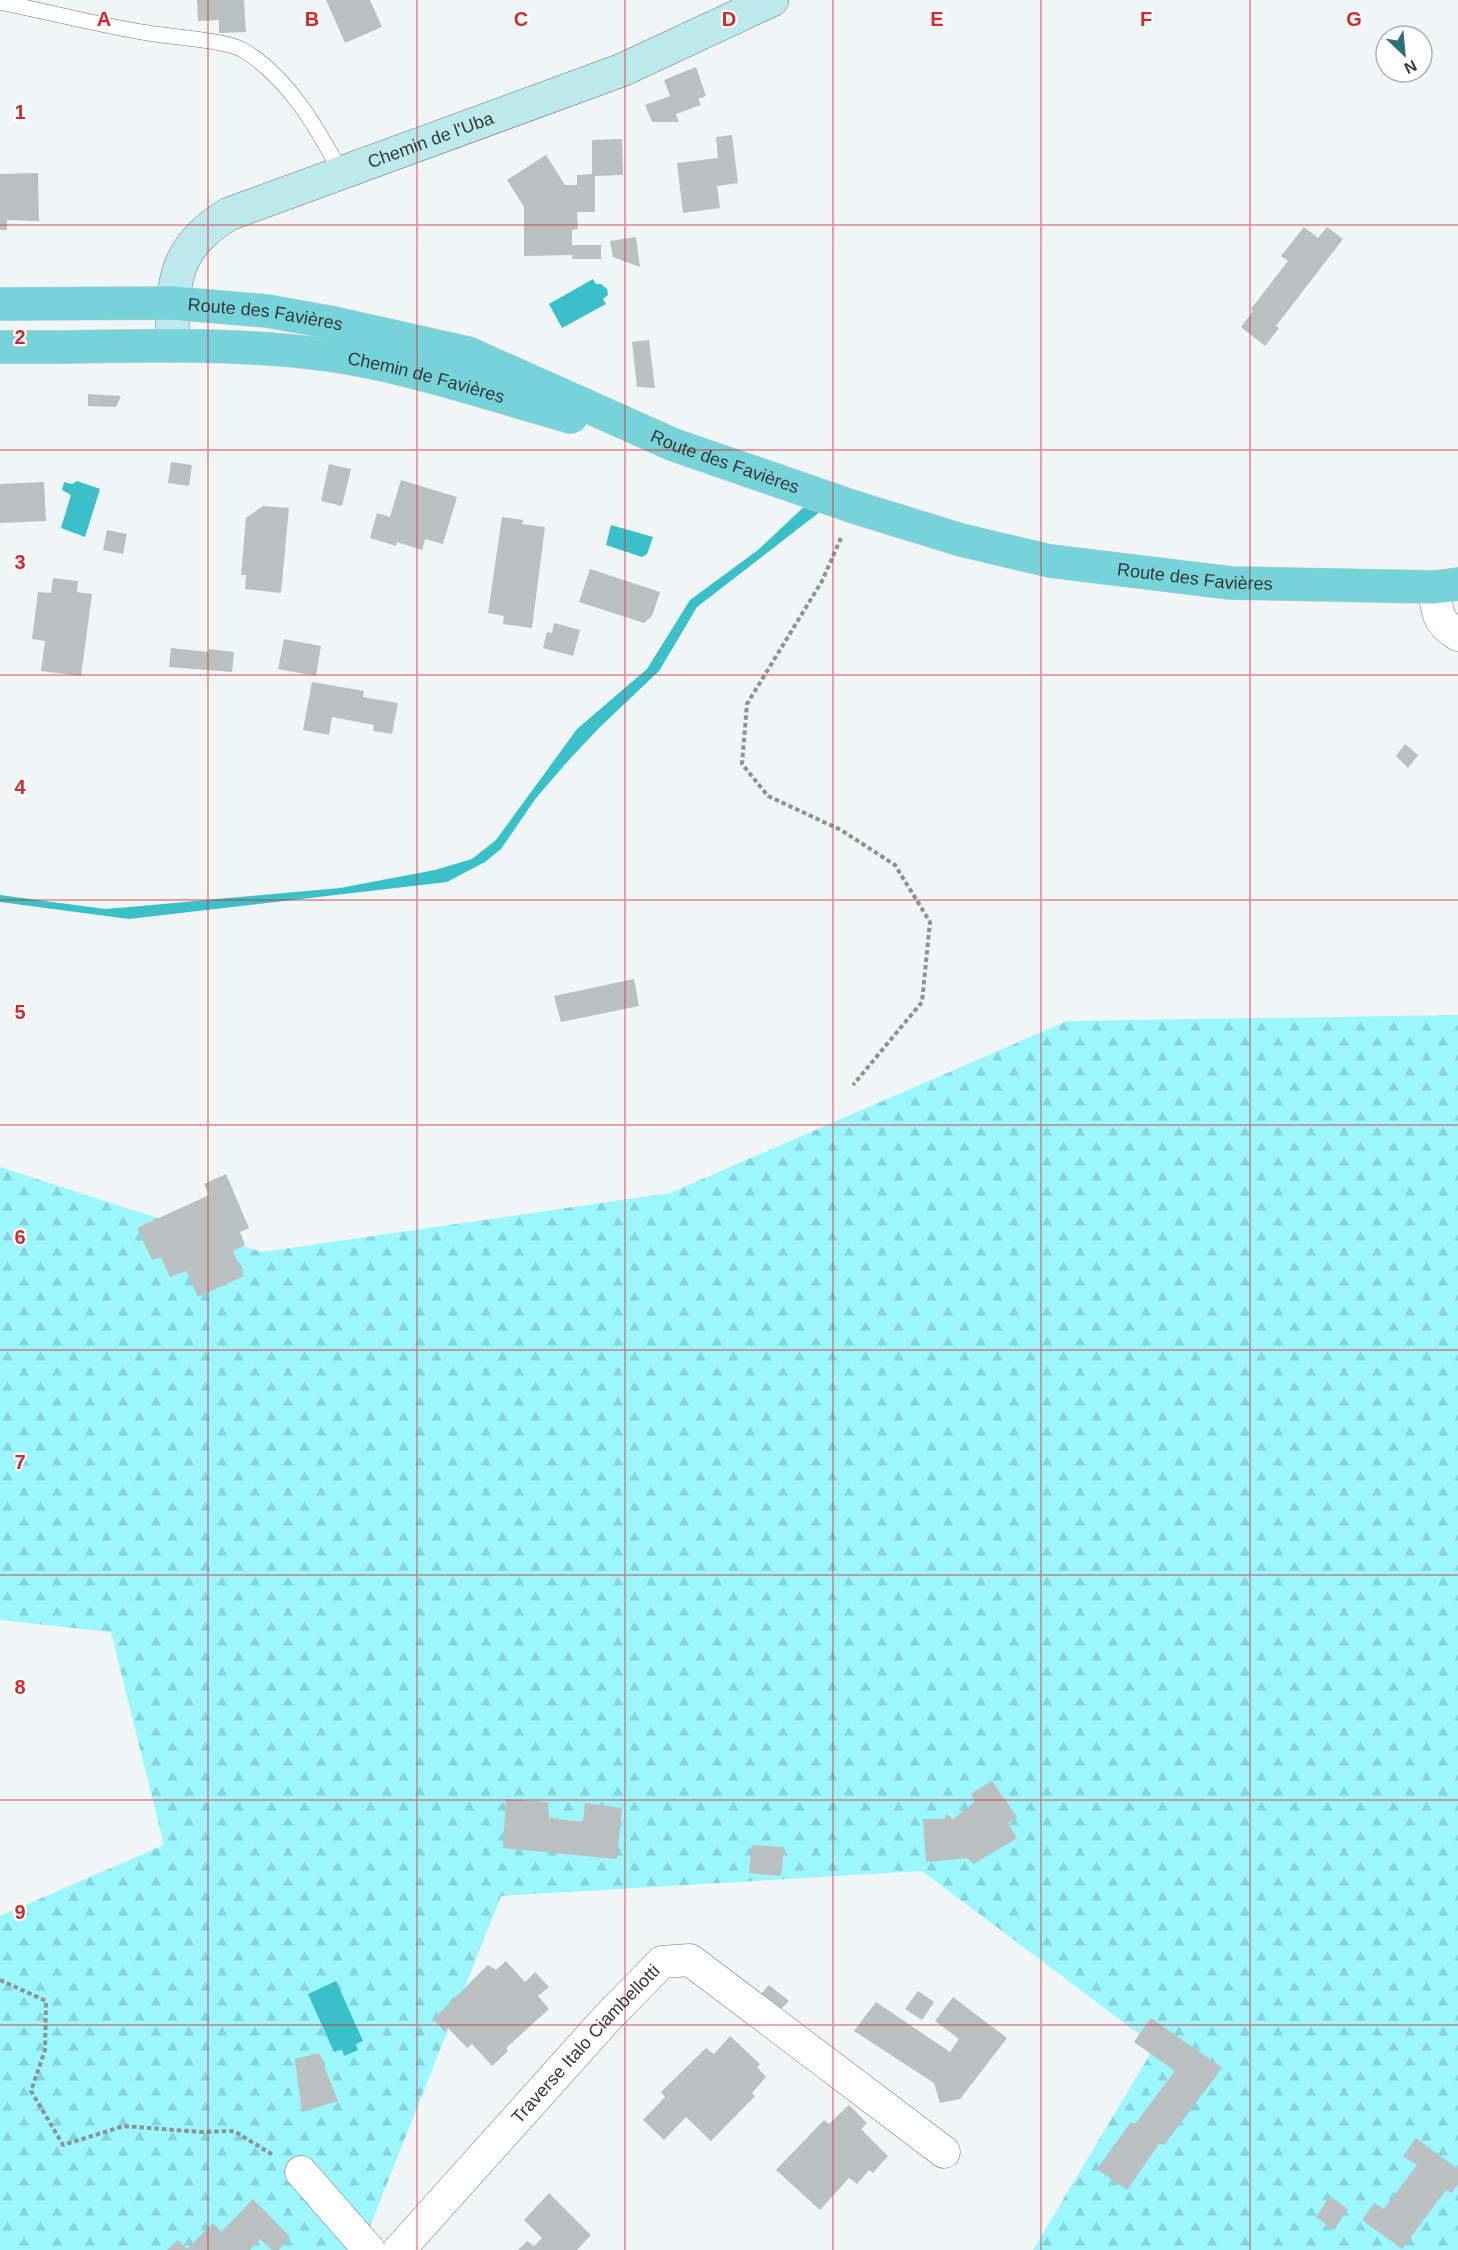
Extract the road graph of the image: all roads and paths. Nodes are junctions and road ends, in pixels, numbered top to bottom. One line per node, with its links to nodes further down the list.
1 (772, 0): 3 (street, Chemin de l'Uba)
2 (0, 2): 3 (lane)
3 (342, 174): 4 (street, Chemin de l'Uba)
4 (172, 303): 5 (main road, Route des Favières); 6 (street, Chemin de l'Uba); 8 (main road, Route des Favières)
5 (0, 304)
6 (172, 346): 7 (main road); 8 (main road, Chemin de Favières)
7 (0, 347)
8 (674, 445): 9 (main road, Route des Favières)
9 (854, 507): 10 (main road, Route des Favières); 12 (path)
10 (1446, 585): 11 (street)
11 (1458, 635)
12 (854, 1085)
13 (0, 1980): 15 (path)
14 (944, 2152): 17 (street, Traverse Italo Ciambellotti)
15 (301, 2172): 16 (street)
16 (369, 2250)
17 (399, 2250)

